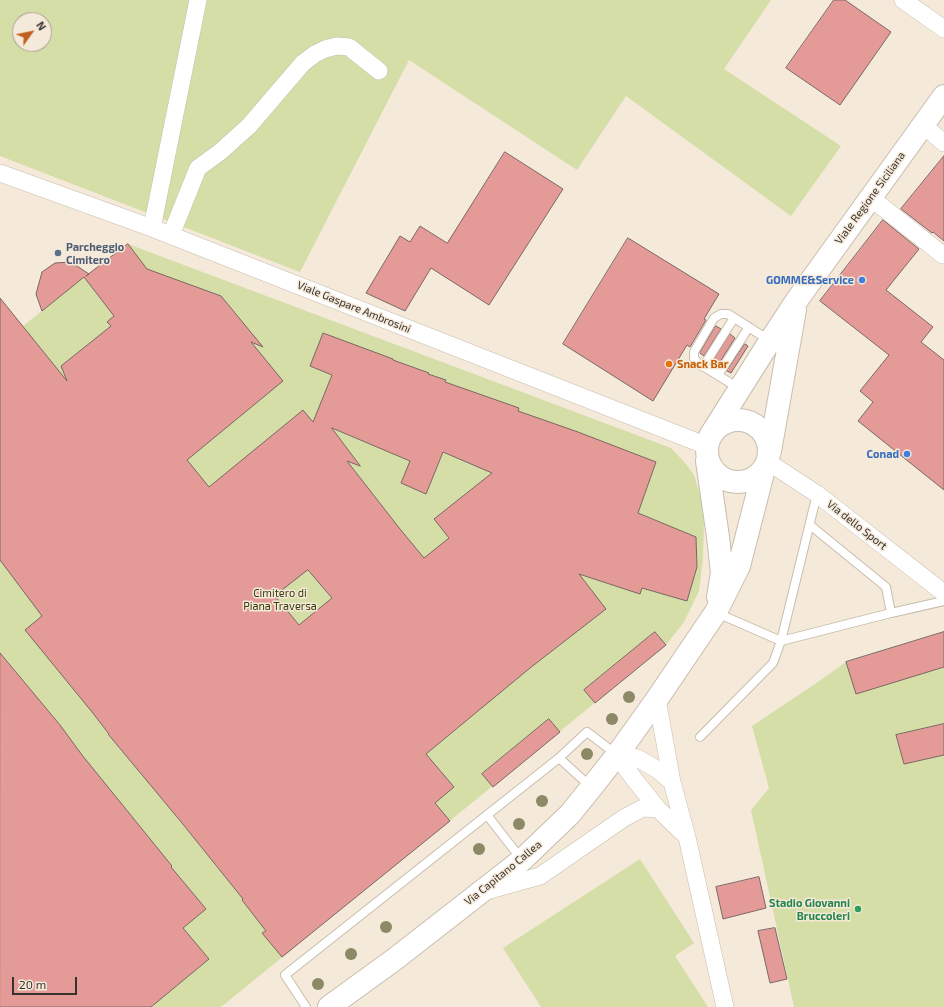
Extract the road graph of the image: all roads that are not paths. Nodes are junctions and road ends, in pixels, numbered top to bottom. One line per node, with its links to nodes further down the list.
1 (198, 0): 10 (street)
2 (903, 0): 3 (street)
3 (944, 29)
4 (379, 71): 11 (street)
5 (944, 96): 6 (main road, Viale Regione Siciliana)
6 (923, 125): 7 (street); 9 (main road, Viale Regione Siciliana)
7 (944, 142)
8 (0, 173): 10 (street, Viale Gaspare Ambrosini)
9 (871, 198): 12 (street); 13 (main road, Viale Regione Siciliana)
10 (152, 228): 11 (street, Viale Gaspare Ambrosini)
11 (171, 235): 20 (street, Viale Gaspare Ambrosini)
12 (943, 255)
13 (797, 300): 16 (main road, Viale Regione Siciliana); 21 (main road)
14 (734, 318): 15 (lane); 17 (lane); 17 (lane)
15 (749, 327): 16 (lane); 18 (lane)
16 (770, 341): 19 (main road, Viale Regione Siciliana)
17 (703, 366): 18 (lane)
18 (718, 375): 19 (lane)
19 (740, 389): 20 (main road, Viale Regione Siciliana)
20 (708, 446): 21 (main road); 21 (main road); 26 (main road)
21 (767, 463): 22 (street, Via dello Sport); 26 (main road, Via Capitano Callea)
22 (817, 494): 23 (lane); 24 (street, Via dello Sport)
23 (810, 525): 27 (lane); 28 (lane)
24 (944, 593)
25 (944, 601): 27 (lane)
26 (716, 612): 28 (lane); 29 (main road, Via Capitano Callea)
27 (891, 613): 28 (lane)
28 (781, 641): 30 (lane)
29 (657, 699): 31 (main road, Via Capitano Callea); 33 (street)
30 (700, 737)
31 (617, 755): 32 (lane); 33 (street); 34 (main road, Via Capitano Callea); 35 (street)
32 (559, 758): 34 (lane); 36 (lane)
33 (672, 782): 37 (street)
34 (591, 788): 38 (main road, Via Capitano Callea)
35 (658, 809): 37 (street); 39 (street)
36 (487, 815): 38 (lane); 40 (lane)
37 (687, 837): 42 (street)
38 (522, 860): 39 (main road, Via Capitano Callea)
39 (480, 893): 41 (main road, Via Capitano Callea)
40 (306, 1007)
41 (330, 1007)
42 (725, 1007)

